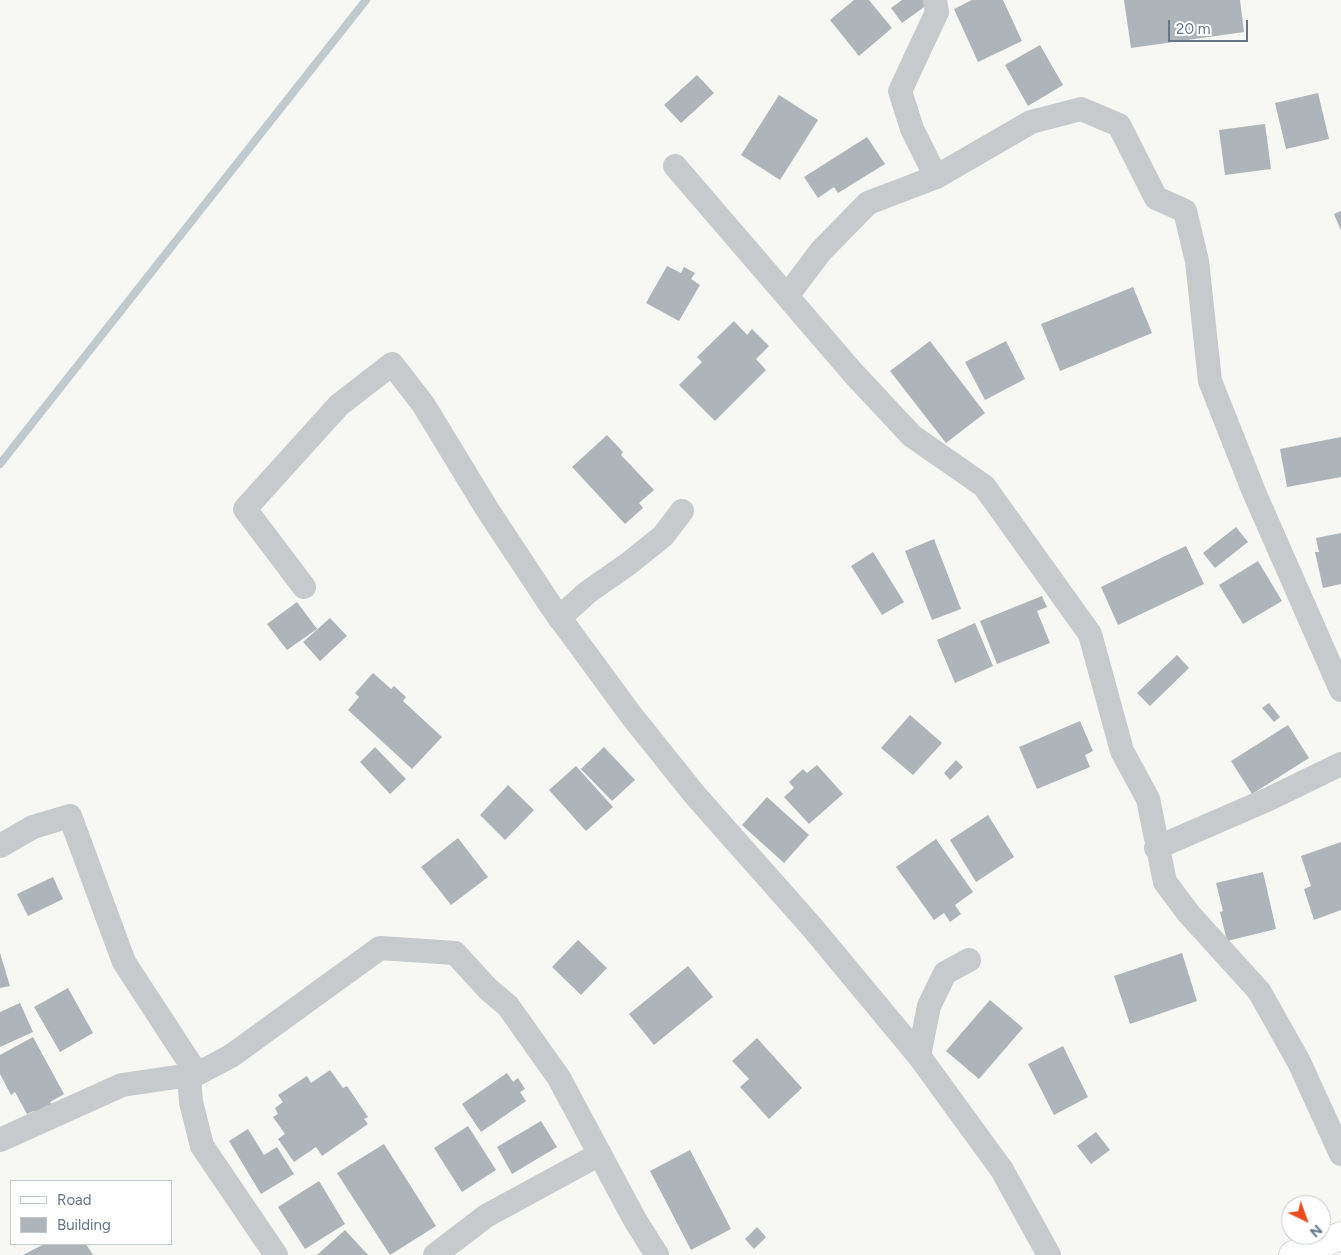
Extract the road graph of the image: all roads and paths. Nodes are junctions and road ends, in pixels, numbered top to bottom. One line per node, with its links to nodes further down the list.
1 (935, 0): 3 (street)
2 (676, 166): 4 (street)
3 (936, 177): 4 (street); 8 (street)
4 (787, 296): 11 (street)
5 (682, 511): 7 (street)
6 (304, 587): 7 (street)
7 (559, 618): 13 (street)
8 (1341, 690)
9 (1341, 764): 11 (street)
10 (0, 846): 14 (street)
11 (1156, 848): 17 (street)
12 (969, 960): 13 (street)
13 (919, 1056): 22 (street)
14 (193, 1074): 15 (street); 16 (street); 19 (street)
15 (0, 1140)
16 (600, 1154): 20 (street); 21 (street)
17 (1341, 1154)
18 (1341, 1236): 23 (street)
19 (276, 1255)
20 (435, 1255)
21 (658, 1255)
22 (1049, 1255)
23 (1293, 1255)

